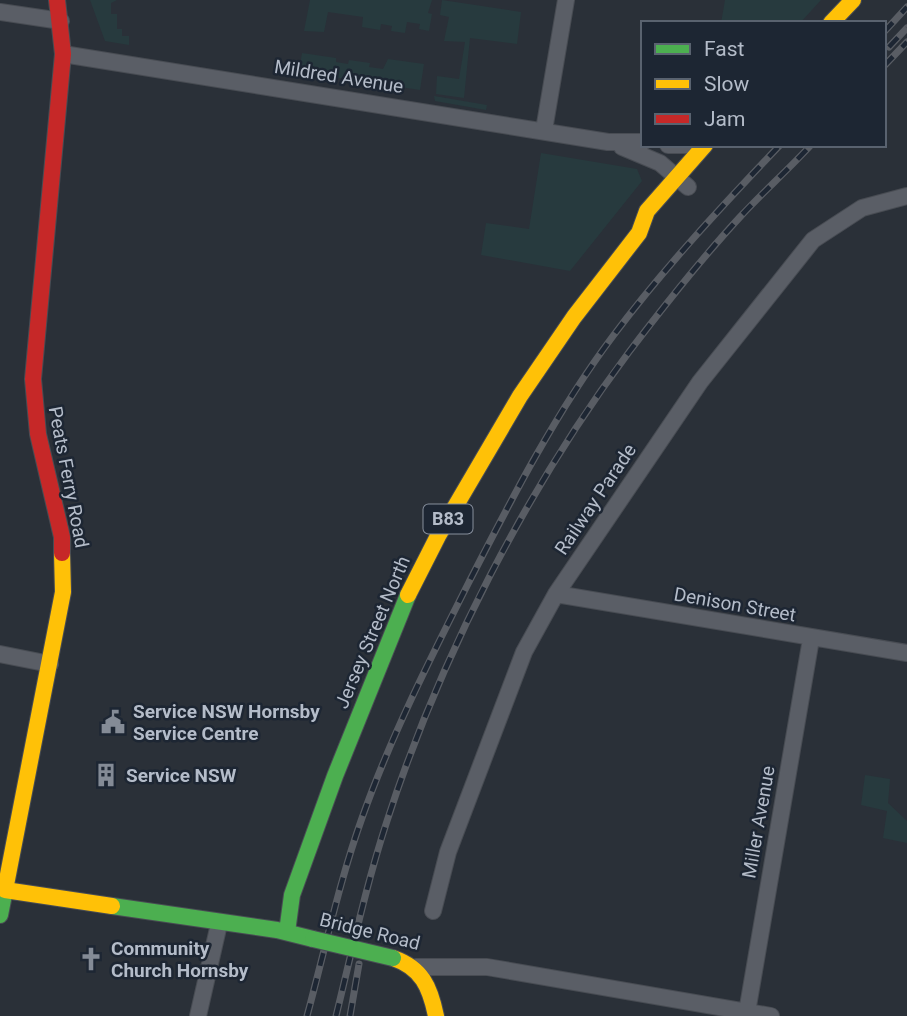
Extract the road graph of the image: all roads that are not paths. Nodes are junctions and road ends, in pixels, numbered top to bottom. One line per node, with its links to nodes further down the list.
1 (57, 0): 5 (main road, Peats Ferry Road)
2 (566, 0): 8 (street)
3 (853, 0): 6 (main road)
4 (0, 12): 5 (street)
5 (61, 20): 7 (main road, Peats Ferry Road)
6 (833, 21)
7 (63, 54): 8 (street, Mildred Avenue); 18 (main road, Peats Ferry Road)
8 (544, 130): 9 (street, Mildred Avenue)
9 (608, 142): 10 (street, Mildred Avenue); 12 (street, Mildred Avenue)
10 (641, 142)
11 (712, 149): 12 (main road, Jersey Street North / B83)
12 (682, 182): 23 (main road, Jersey Street North / B83)
13 (907, 196): 14 (street, Railway Parade)
14 (556, 594): 15 (street, Denison Street); 20 (street, Railway Parade)
15 (811, 639): 16 (street, Denison Street); 26 (street, Miller Avenue)
16 (907, 653)
17 (0, 654): 18 (street)
18 (50, 664): 19 (main road, Peats Ferry Road)
19 (3, 889): 21 (main road, Peats Ferry Road); 22 (main road, Bridge Road)
20 (433, 911)
21 (0, 915)
22 (219, 924): 23 (main road, Bridge Road); 27 (street)
23 (287, 932): 24 (main road, Bridge Road, bridge)
24 (416, 967): 25 (street, Bridge Road); 28 (main road)
25 (713, 1011): 26 (street, Bridge Road)
26 (747, 1012): 29 (street, Bridge Road)
27 (198, 1016)
28 (436, 1016)
29 (771, 1016)

